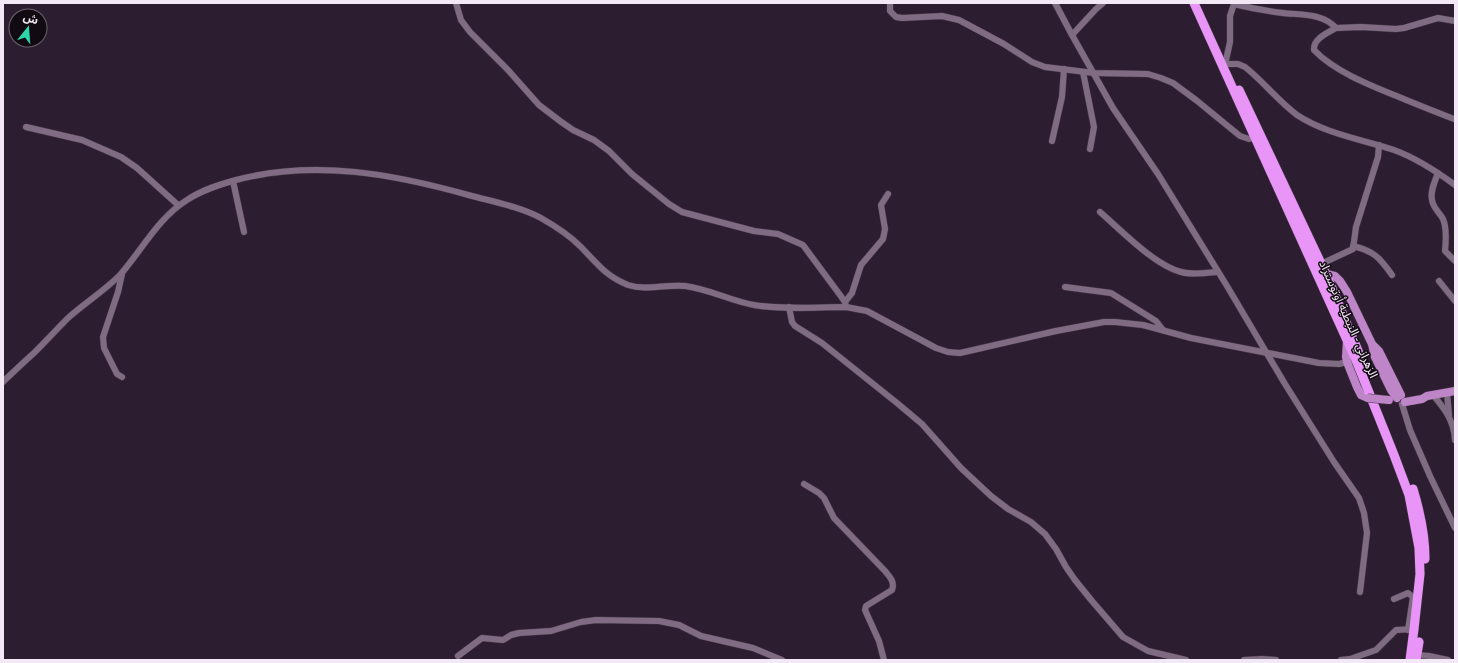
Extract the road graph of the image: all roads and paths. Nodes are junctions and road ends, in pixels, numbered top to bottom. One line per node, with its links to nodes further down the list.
1 (456, 3): 38 (street)
2 (890, 3): 11 (street)
3 (1055, 3): 9 (street)
4 (1102, 3): 9 (street)
5 (1194, 3): 10 (highway, الزهراني - النبطية أوتوستراد)
6 (1200, 3): 10 (highway, الزهراني - النبطية أوتوستراد)
7 (1455, 21): 8 (street)
8 (1336, 28): 10 (street); 15 (street)
9 (1072, 35): 13 (street)
10 (1227, 67): 14 (highway, الزهراني - النبطية أوتوستراد); 19 (street)
11 (1064, 69): 12 (street); 18 (street)
12 (1083, 72): 13 (street); 20 (street)
13 (1094, 73): 17 (street); 32 (street)
14 (1236, 90): 17 (highway, الزهراني - النبطية أوتوستراد); 30 (highway, الزهراني - النبطية أوتوستراد)
15 (1454, 119)
16 (26, 127): 25 (street)
17 (1254, 137): 42 (highway, الزهراني - النبطية أوتوستراد)
18 (1052, 141)
19 (1379, 145): 21 (street); 28 (street)
20 (1090, 149)
21 (1438, 173): 23 (street); 29 (street)
22 (233, 181): 25 (street); 27 (street); 39 (street)
23 (1455, 185)
24 (888, 194): 38 (street)
25 (178, 205): 31 (street)
26 (1100, 212): 32 (street)
27 (244, 232)
28 (1353, 246): 30 (street); 34 (street)
29 (1455, 261)
30 (1322, 264): 33 (highway, الزهراني - النبطية أوتوستراد)
31 (122, 272): 43 (street); 44 (street)
32 (1217, 272): 41 (street)
33 (1326, 274): 47 (main road); 56 (highway, الزهراني - النبطية أوتوستراد)
34 (1392, 275)
35 (1439, 280): 37 (street)
36 (1064, 287): 40 (street)
37 (1455, 301)
38 (845, 305): 39 (street); 40 (street)
39 (789, 307): 59 (street)
40 (1163, 330): 41 (street)
41 (1266, 353): 42 (street); 52 (street)
42 (1351, 361): 47 (main road, bridge); 54 (highway, الزهراني - النبطية أوتوستراد)
43 (122, 377)
44 (3, 382)
45 (1451, 392): 46 (main road); 48 (street)
46 (1430, 395): 47 (main road); 48 (street)
47 (1399, 400): 51 (street)
48 (1449, 415): 49 (street)
49 (1455, 440)
50 (804, 484): 58 (street)
51 (1455, 528)
52 (1360, 592)
53 (1394, 599): 54 (street)
54 (1411, 629): 56 (highway, الزهراني - النبطية أوتوستراد); 62 (street)
55 (458, 656): 57 (street)
56 (1414, 658): 63 (street)
57 (782, 660)
58 (884, 660)
59 (1186, 660)
60 (1244, 660): 61 (street)
61 (1276, 660)
62 (1341, 660)
63 (1448, 660)

